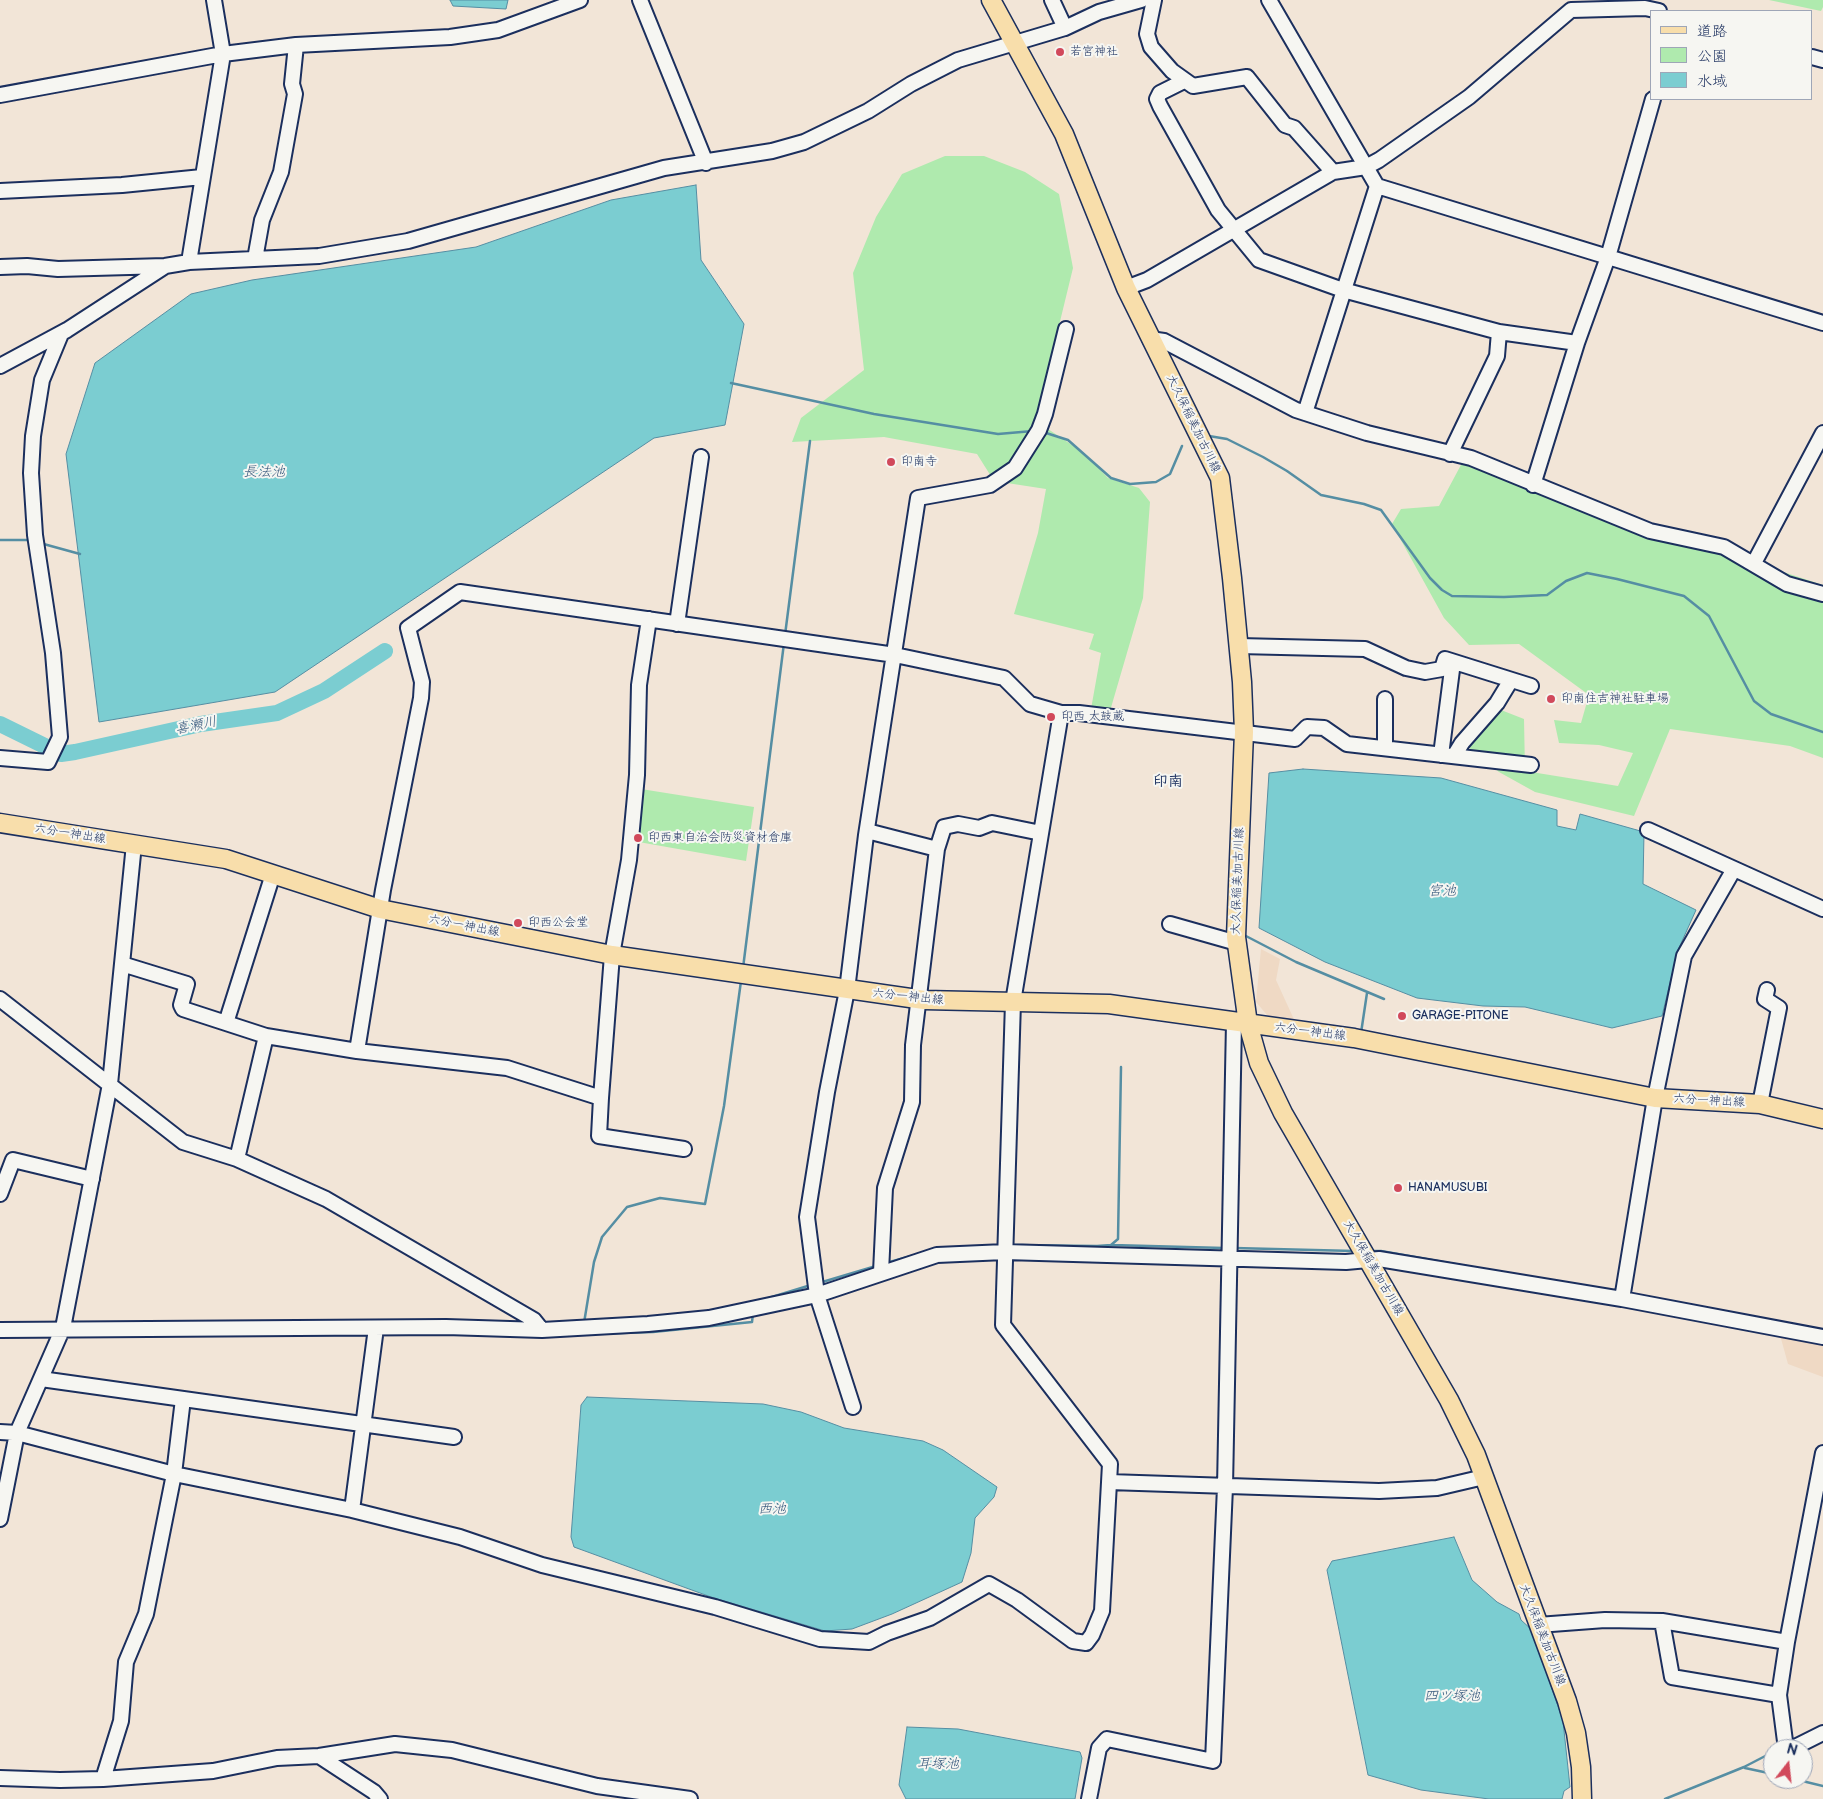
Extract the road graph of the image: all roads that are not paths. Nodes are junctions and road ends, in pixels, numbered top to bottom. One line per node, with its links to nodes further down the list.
1 (214, 0): 14 (street)
2 (580, 0): 13 (street)
3 (640, 0): 18 (street)
4 (991, 0): 12 (main road, 大久保稲美加古川線)
5 (1052, 0): 11 (street)
6 (1141, 0): 9 (street)
7 (1154, 0): 15 (street)
8 (1269, 0): 19 (street)
9 (1102, 6): 11 (street)
10 (1654, 10): 19 (street)
11 (1065, 28): 12 (street)
12 (1016, 42): 18 (street); 30 (main road, 大久保稲美加古川線)
13 (296, 45): 14 (street); 26 (street)
14 (223, 54): 16 (street); 21 (street)
15 (1184, 81): 20 (street); 24 (street)
16 (0, 95)
17 (1653, 100): 25 (street)
18 (706, 163): 26 (street)
19 (1366, 167): 20 (street); 22 (street)
20 (1333, 172): 24 (street)
21 (202, 177): 23 (street); 27 (street)
22 (1377, 186): 25 (street); 31 (street)
23 (0, 191)
24 (1233, 230): 30 (street); 31 (street)
25 (1608, 258): 32 (street); 37 (street)
26 (255, 259): 27 (street)
27 (189, 262): 28 (street)
28 (165, 266): 29 (street); 35 (street)
29 (0, 267)
30 (1126, 288): 36 (main road, 大久保稲美加古川線)
31 (1343, 290): 34 (street); 39 (street)
32 (1823, 324)
33 (1066, 329): 49 (street)
34 (1500, 332): 37 (street); 41 (street)
35 (61, 334): 38 (street); 58 (street)
36 (1150, 339): 39 (street); 48 (main road, 大久保稲美加古川線)
37 (1577, 343): 43 (street)
38 (0, 366)
39 (1305, 413): 41 (street)
40 (1823, 432): 44 (street)
41 (1450, 454): 43 (street)
42 (701, 457): 47 (street)
43 (1533, 485): 44 (street)
44 (1754, 563): 45 (street)
45 (1823, 594)
46 (649, 619): 47 (street); 68 (street); 72 (street)
47 (677, 624): 49 (street)
48 (1239, 646): 50 (street); 55 (main road, 大久保稲美加古川線)
49 (895, 655): 54 (street); 62 (street)
50 (1453, 662): 51 (street); 57 (street)
51 (1511, 680): 52 (street); 57 (street)
52 (1530, 686)
53 (1385, 699): 56 (street)
54 (1061, 714): 55 (street); 63 (street)
55 (1244, 732): 56 (street); 71 (main road, 大久保稲美加古川線)
56 (1385, 748): 57 (street)
57 (1448, 755): 59 (street)
58 (0, 758)
59 (1531, 765)
60 (0, 823): 64 (main road, 六分一神出線)
61 (1648, 830): 66 (street)
62 (867, 831): 65 (street); 74 (street)
63 (1041, 833): 65 (street); 78 (street)
64 (134, 844): 67 (main road, 六分一神出線); 73 (street)
65 (937, 848): 77 (street)
66 (1734, 869): 69 (street); 85 (street)
67 (273, 874): 68 (main road, 六分一神出線); 79 (street)
68 (380, 909): 72 (main road, 六分一神出線); 82 (street)
69 (1823, 909)
70 (1170, 924): 71 (street)
71 (1237, 944): 80 (main road, 大久保稲美加古川線)
72 (612, 955): 74 (main road, 六分一神出線); 84 (street)
73 (122, 964): 79 (street); 83 (street)
74 (847, 990): 77 (main road, 六分一神出線); 96 (street)
75 (1767, 990): 86 (street)
76 (0, 1000): 83 (street)
77 (920, 1000): 78 (main road, 六分一神出線); 95 (street)
78 (1013, 1002): 80 (main road, 六分一神出線); 92 (street)
79 (226, 1023): 81 (street)
80 (1241, 1023): 85 (main road, 六分一神出線); 93 (street); 94 (main road, 大久保稲美加古川線)
81 (266, 1036): 82 (street); 89 (street)
82 (357, 1051): 84 (street)
83 (110, 1084): 89 (street); 90 (street)
84 (601, 1098): 88 (street)
85 (1655, 1098): 86 (main road, 六分一神出線); 97 (street)
86 (1760, 1104): 87 (main road, 六分一神出線)
87 (1823, 1119)
88 (684, 1149)
89 (237, 1159): 101 (street)
90 (92, 1179): 91 (street); 98 (street)
91 (0, 1194)
92 (1005, 1252): 93 (street); 95 (street); 113 (street)
93 (1229, 1259): 94 (street); 114 (street)
94 (1368, 1259): 97 (street); 112 (main road, 大久保稲美加古川線)
95 (881, 1272): 96 (street)
96 (817, 1295): 101 (street); 105 (street)
97 (1622, 1299): 102 (street)
98 (63, 1328): 99 (street); 100 (street); 103 (street)
99 (376, 1328): 101 (street); 106 (street)
100 (0, 1330)
101 (542, 1330)
102 (1823, 1337)
103 (40, 1379): 104 (street); 108 (street)
104 (183, 1399): 106 (street); 111 (street)
105 (853, 1407)
106 (364, 1424): 109 (street); 116 (street)
107 (0, 1432): 108 (street)
108 (17, 1433): 111 (street); 115 (street)
109 (454, 1437)
110 (1823, 1453): 120 (street)
111 (174, 1474): 116 (street); 127 (street)
112 (1484, 1477): 114 (street); 119 (main road, 大久保稲美加古川線)
113 (1109, 1482): 114 (street); 116 (street)
114 (1225, 1487): 130 (street)
115 (2, 1504): 117 (street)
116 (352, 1510)
117 (0, 1520)
118 (1662, 1621): 119 (street); 120 (street); 121 (street)
119 (1538, 1625): 131 (main road, 大久保稲美加古川線)
120 (1787, 1642): 121 (street)
121 (1779, 1695): 123 (street)
122 (1823, 1732): 124 (street)
123 (1785, 1739)
124 (1810, 1739)
125 (319, 1756): 127 (street); 128 (street); 129 (street)
126 (0, 1778): 127 (street)
127 (103, 1779)
128 (380, 1799)
129 (690, 1799)
130 (1090, 1799)
131 (1582, 1799)

